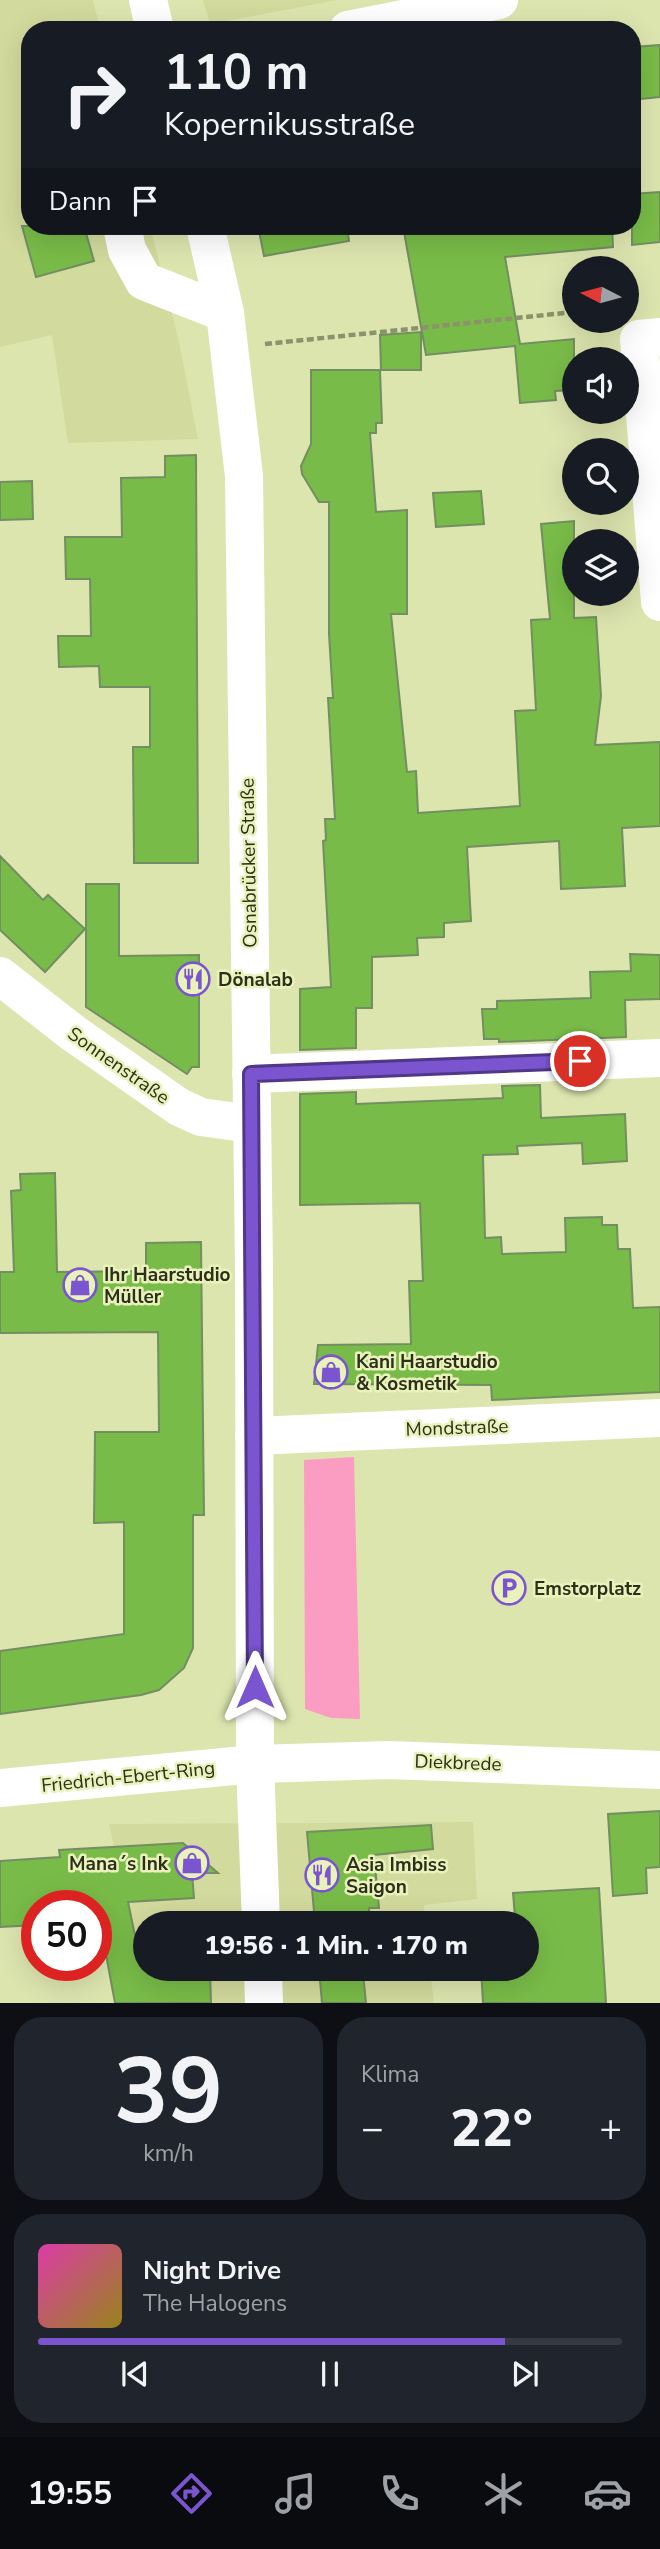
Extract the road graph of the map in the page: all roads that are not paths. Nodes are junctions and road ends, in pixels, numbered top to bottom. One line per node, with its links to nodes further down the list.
1 (148, 0): 3 (street)
2 (499, 0): 4 (street)
3 (153, 21)
4 (393, 21)
5 (124, 235): 7 (street)
6 (207, 235): 7 (street, Osnabrücker Straße)
7 (228, 330): 12 (street, Osnabrücker Straße)
8 (660, 337): 9 (street)
9 (660, 602)
10 (0, 976): 13 (street, Sonnenstraße)
11 (660, 1058): 12 (street)
12 (251, 1074): 13 (street, Osnabrücker Straße)
13 (251, 1124): 15 (street, Osnabrücker Straße)
14 (660, 1418): 15 (street, Mondstraße)
15 (254, 1436): 16 (street, Osnabrücker Straße)
16 (255, 1764): 17 (street, Diekbrede); 18 (street, Friedrich-Ebert-Ring); 19 (street, Osnabrücker Straße)
17 (660, 1770)
18 (0, 1788)
19 (261, 1911)
20 (263, 1981): 21 (street)
21 (264, 2003)

